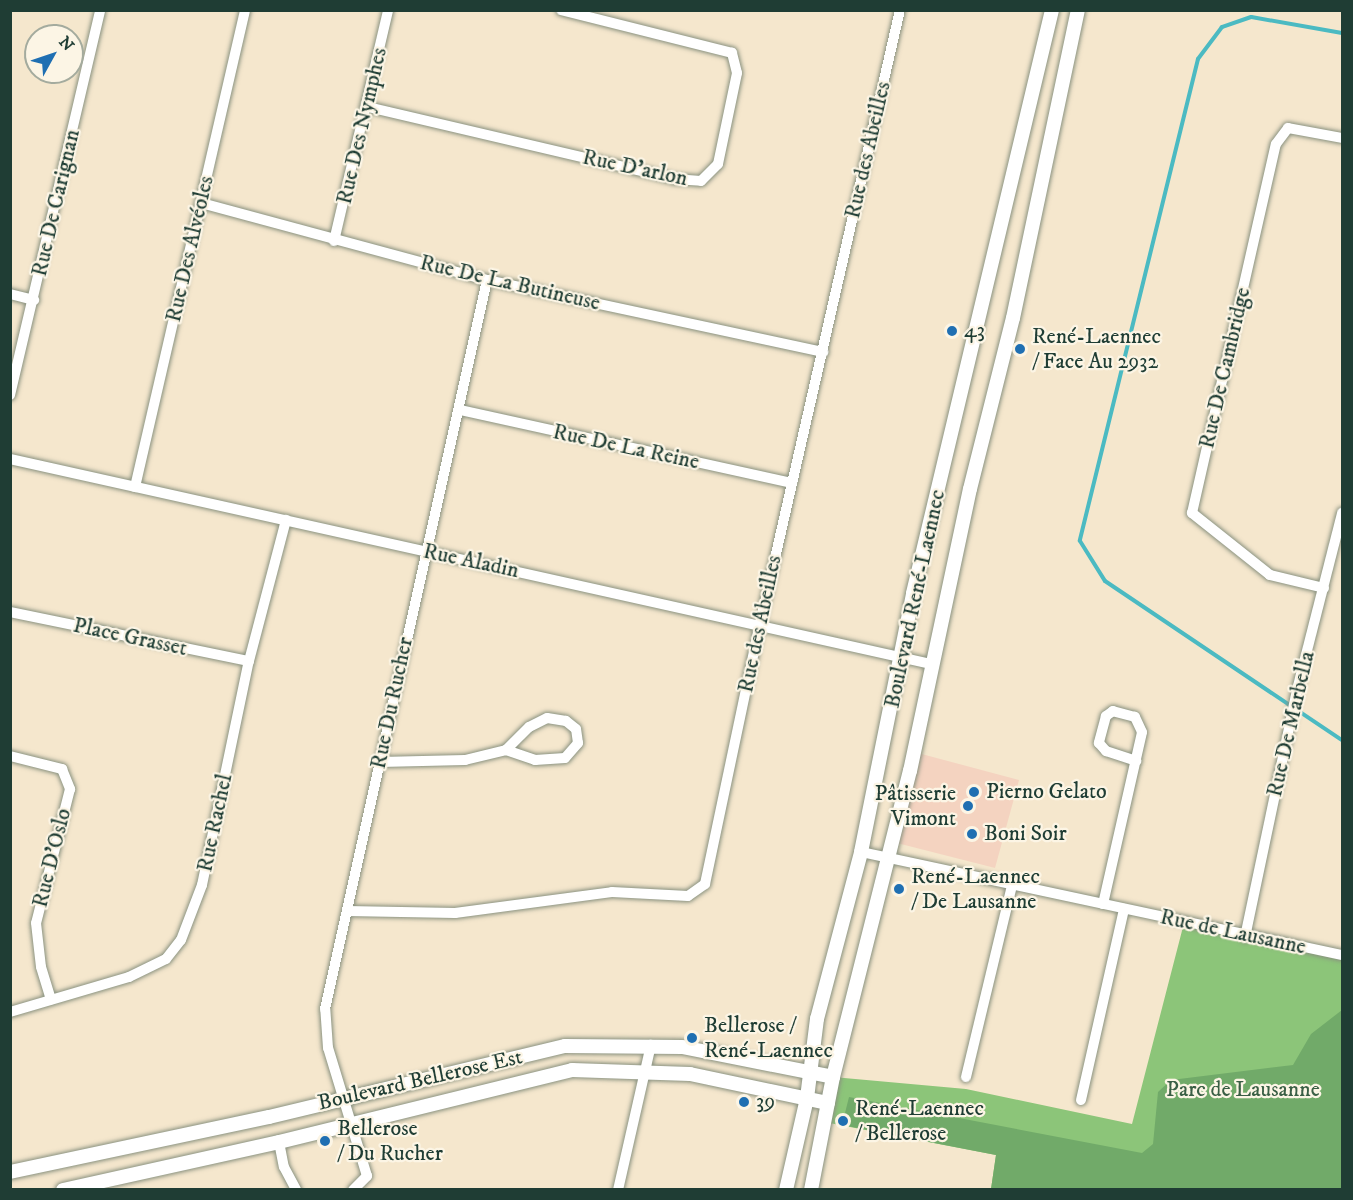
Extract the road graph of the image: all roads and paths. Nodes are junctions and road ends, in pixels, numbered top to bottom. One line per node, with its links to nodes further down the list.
1 (100, 10): 14 (street, Rue De Carignan)
2 (245, 10): 10 (street, Rue Des Alvéoles)
3 (388, 10): 8 (street, Rue Des Nymphes)
4 (561, 10): 8 (street, Rue D'arlon)
5 (900, 10): 15 (street, Rue des Abeilles)
6 (1052, 10): 27 (street, Boulevard René-Laennec)
7 (1077, 10): 29 (street, Boulevard René-Laennec)
8 (368, 107): 11 (street, Rue Des Nymphes)
9 (1342, 138): 24 (street, Rue De Cambridge)
10 (201, 203): 11 (street, Rue De La Butineuse); 20 (street, Rue Des Alvéoles)
11 (334, 241): 12 (street, Rue De La Butineuse)
12 (487, 280): 15 (street, Rue De La Butineuse); 17 (street, Rue Du Rucher)
13 (10, 294): 14 (street)
14 (34, 300): 16 (street, Rue De Carignan)
15 (823, 352): 19 (street, Rue des Abeilles)
16 (10, 395)
17 (460, 410): 19 (street, Rue De La Reine); 23 (street, Rue Du Rucher)
18 (10, 459): 20 (street, Rue Aladin)
19 (792, 483): 26 (street, Rue des Abeilles)
20 (135, 487): 22 (street, Rue Aladin)
21 (1342, 513): 24 (street, Rue De Marbella)
22 (286, 520): 23 (street, Rue Aladin); 28 (street, Rue Rachel)
23 (425, 551): 26 (street, Rue Aladin); 33 (street, Rue Du Rucher)
24 (1324, 588): 40 (street, Rue De Marbella)
25 (10, 612): 28 (street, Place Grasset)
26 (760, 624): 27 (street, Rue Aladin); 39 (street, Rue des Abeilles)
27 (903, 657): 29 (street, Rue Aladin); 34 (street, Boulevard René-Laennec)
28 (249, 661): 42 (street, Rue Rachel)
29 (931, 664): 35 (street, Boulevard René-Laennec)
30 (506, 750): 30 (street); 33 (street)
31 (10, 756): 42 (street, Rue D'Oslo)
32 (1136, 760): 32 (street); 37 (street)
33 (380, 762): 39 (street, Rue Du Rucher)
34 (861, 852): 35 (street, Rue de Lausanne); 46 (street, Boulevard René-Laennec)
35 (889, 859): 36 (street, Rue de Lausanne); 47 (street, Boulevard René-Laennec)
36 (1012, 885): 37 (street, Rue de Lausanne); 48 (street)
37 (1103, 904): 38 (street, Rue de Lausanne)
38 (1124, 909): 40 (street, Rue de Lausanne); 51 (street)
39 (347, 911): 49 (street, Rue Du Rucher)
40 (1245, 937): 41 (street, Rue de Lausanne)
41 (1342, 955)
42 (51, 1000): 43 (street, Rue Rachel)
43 (10, 1012)
44 (651, 1045): 45 (street); 46 (street, Boulevard Bellerose Est); 49 (street, Boulevard Bellerose Est)
45 (646, 1071): 50 (street, Boulevard Bellerose Est); 53 (street, Boulevard Bellerose Est); 59 (street)
46 (808, 1072): 47 (street, Boulevard Bellerose Est); 50 (street, Boulevard René-Laennec)
47 (833, 1077): 52 (street, Boulevard René-Laennec)
48 (966, 1077)
49 (342, 1097): 53 (street, Rue Du Rucher); 55 (street, Boulevard Bellerose Est)
50 (807, 1098): 52 (street, Boulevard Bellerose Est); 60 (street, Boulevard René-Laennec)
51 (1081, 1100)
52 (828, 1103): 61 (street, Boulevard René-Laennec)
53 (351, 1125): 54 (street, Boulevard Bellerose Est); 58 (street, Boulevard Bellerose Est)
54 (279, 1142): 56 (street, Boulevard Bellerose Est); 57 (street)
55 (10, 1172)
56 (63, 1190)
57 (296, 1190)
58 (353, 1190)
59 (618, 1190)
60 (786, 1190)
61 (811, 1190)

